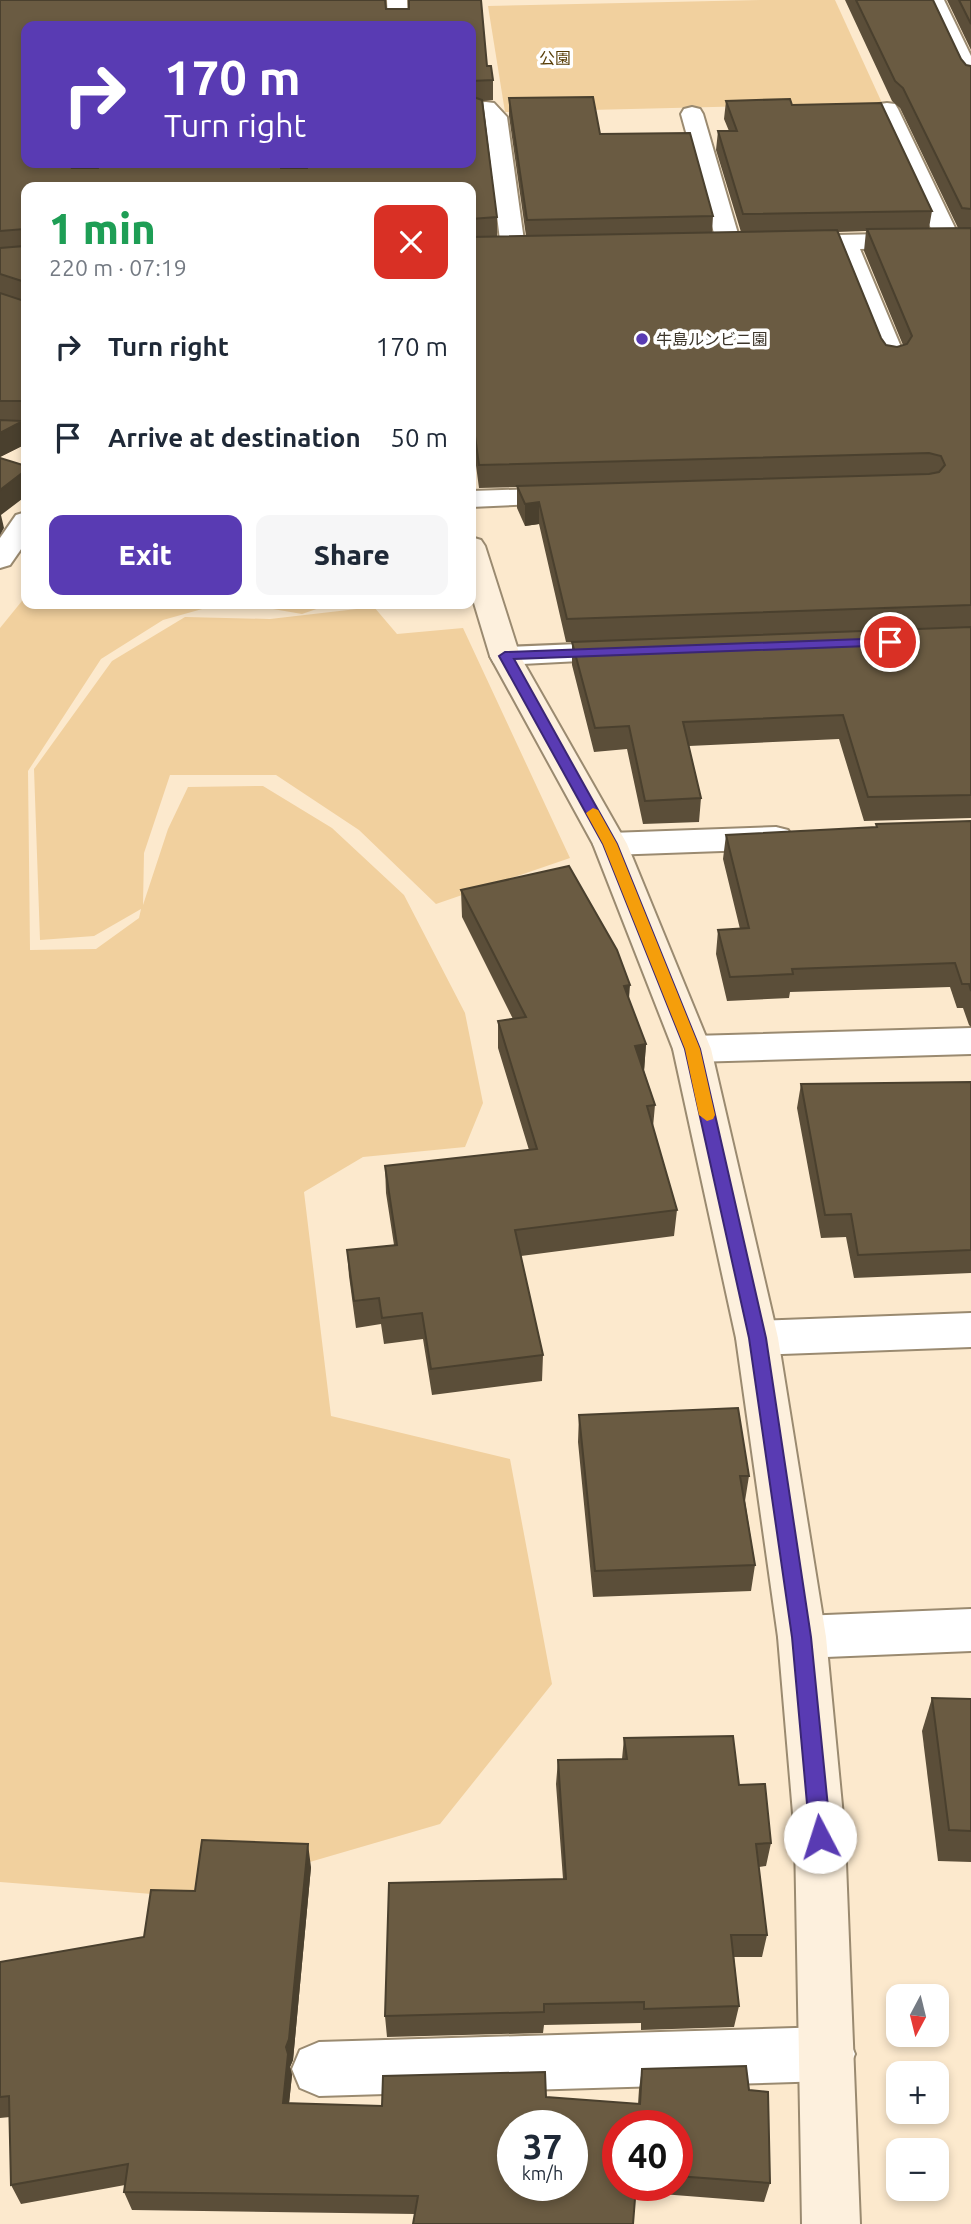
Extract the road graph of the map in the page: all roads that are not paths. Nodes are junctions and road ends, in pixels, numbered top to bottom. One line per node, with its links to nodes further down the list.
1 (397, 0): 3 (street)
2 (934, 0): 4 (street)
3 (398, 21)
4 (971, 78)
5 (476, 108): 12 (street)
6 (887, 109): 8 (street)
7 (692, 114): 11 (street)
8 (959, 239): 9 (street)
9 (845, 242): 11 (street); 13 (street)
10 (702, 244): 11 (street)
11 (729, 244)
12 (540, 248)
13 (893, 359)
14 (603, 495): 15 (street)
15 (476, 499)
16 (21, 528): 17 (street)
17 (0, 559)
18 (476, 562): 20 (street)
19 (652, 651): 20 (street)
20 (505, 656): 22 (street)
21 (806, 837): 22 (street)
22 (610, 844): 24 (street)
23 (971, 1041): 24 (street)
24 (692, 1049): 26 (street)
25 (971, 1330): 26 (street)
26 (757, 1338): 28 (street)
27 (971, 1630): 28 (street)
28 (802, 1637): 29 (street)
29 (828, 2054): 30 (street); 31 (street)
30 (318, 2069)
31 (831, 2224)

